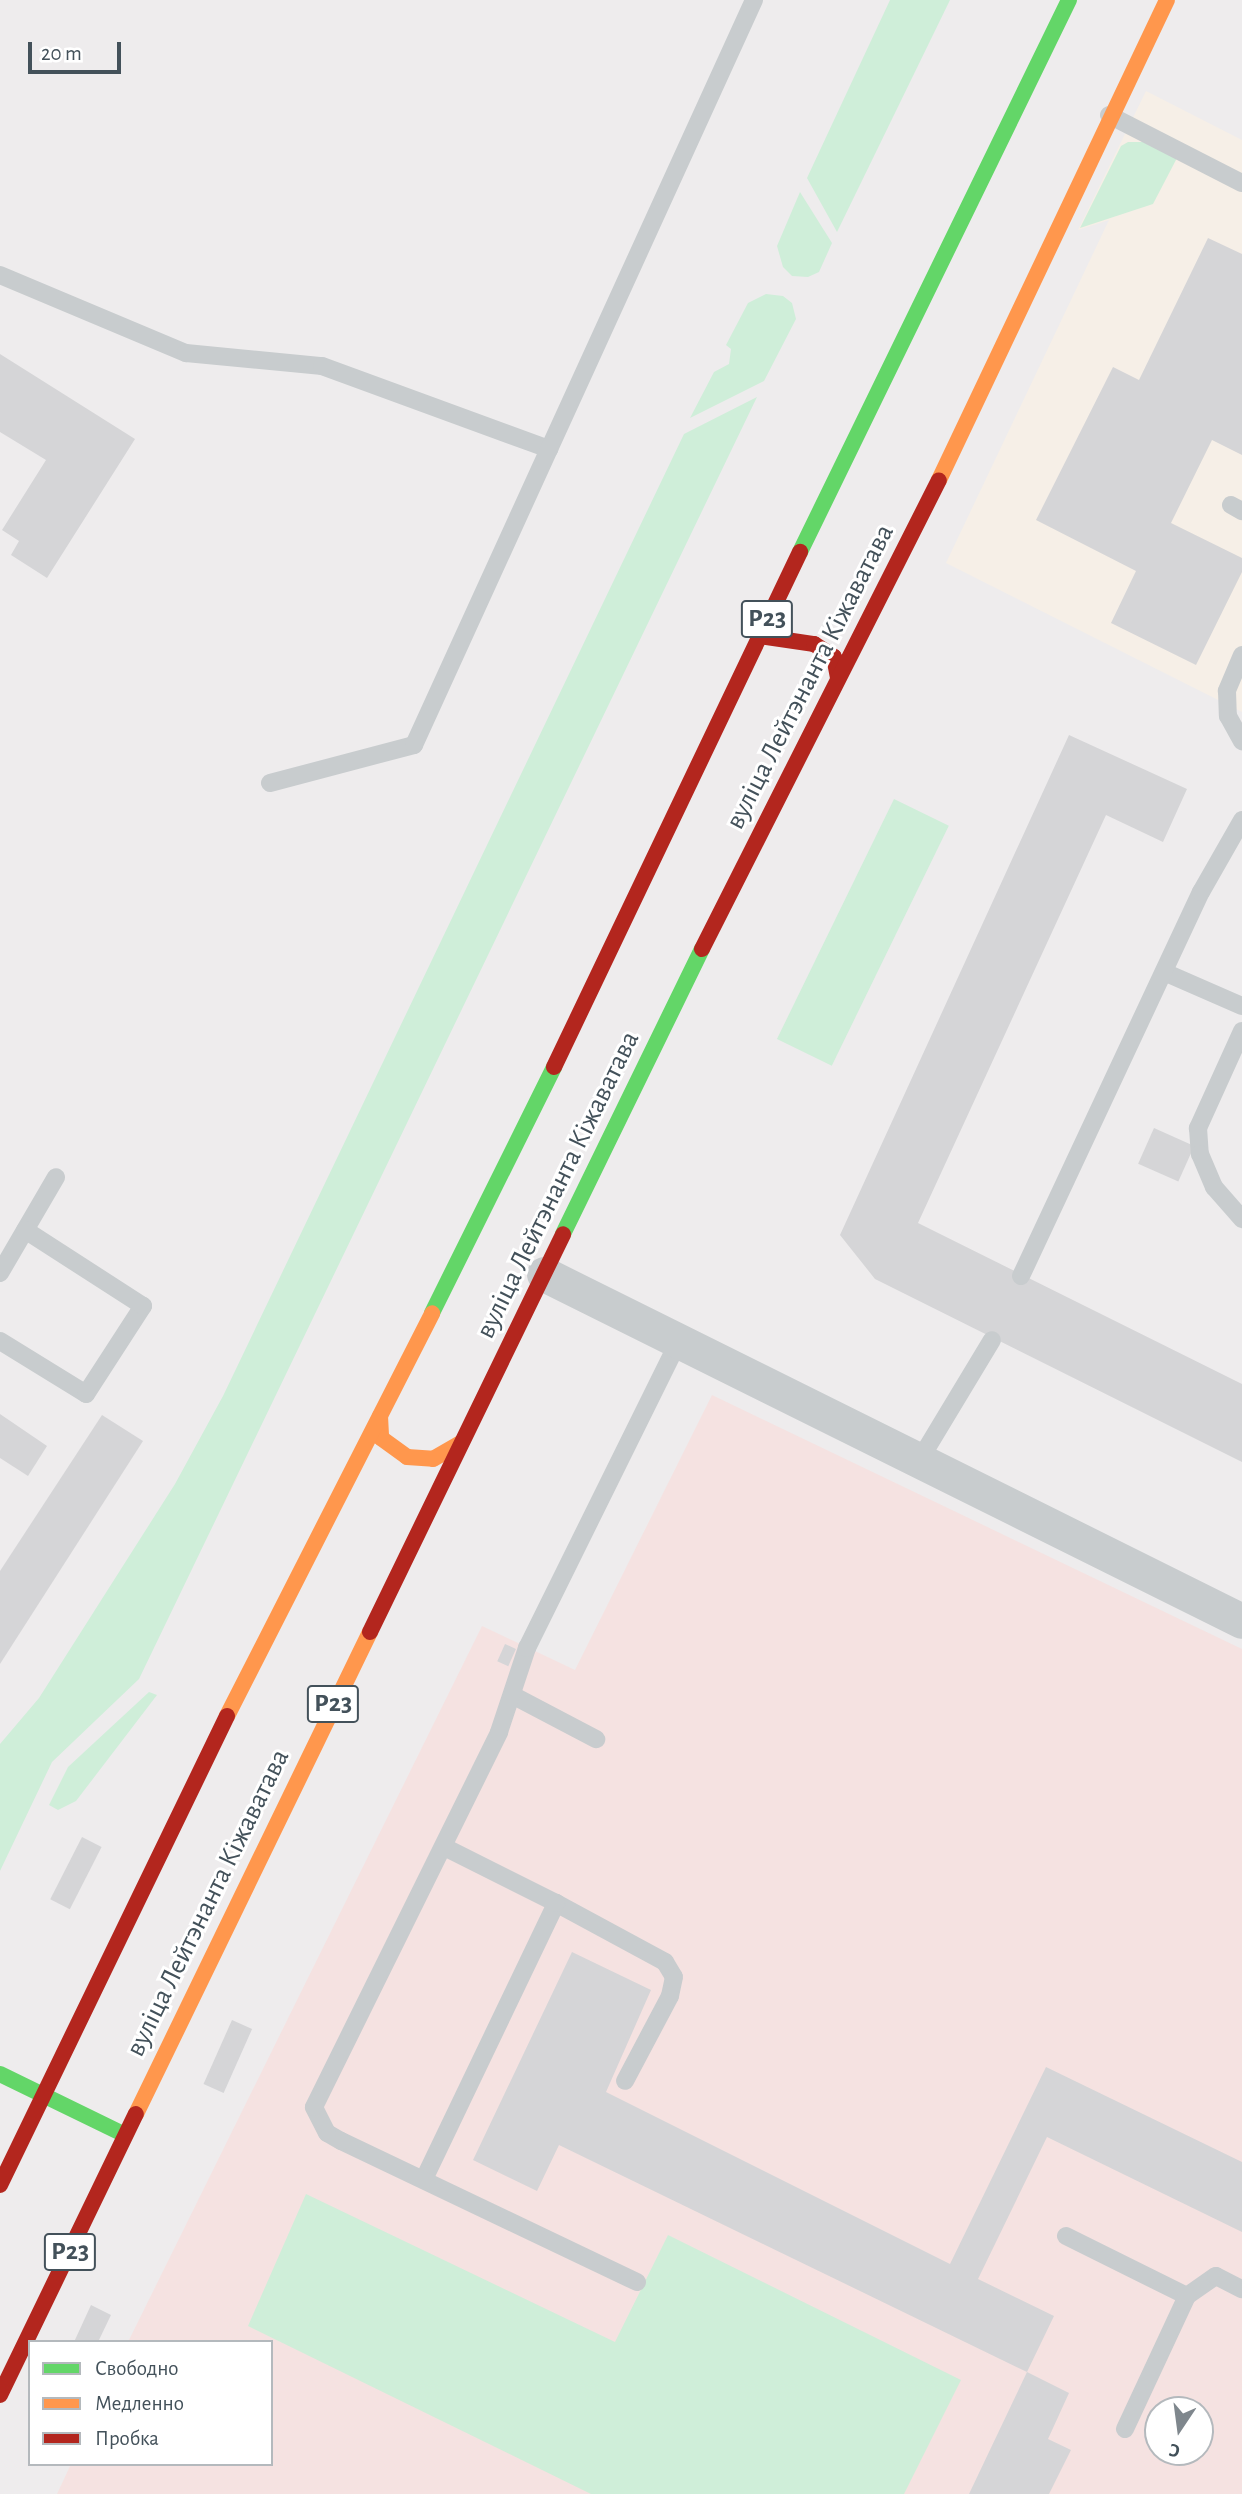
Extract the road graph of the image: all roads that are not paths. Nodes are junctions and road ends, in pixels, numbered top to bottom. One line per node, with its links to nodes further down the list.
1 (754, 0): 7 (lane)
2 (1069, 0): 8 (main road, вуліца Лейтэнанта Кіжаватава / Р23)
3 (1167, 0): 4 (main road, вуліца Лейтэнанта Кіжаватава / Р23)
4 (1109, 115): 5 (lane); 10 (main road, вуліца Лейтэнанта Кіжаватава / Р23)
5 (1242, 183)
6 (0, 275): 7 (lane)
7 (549, 449): 12 (lane)
8 (759, 636): 10 (main road); 26 (main road, вуліца Лейтэнанта Кіжаватава / Р23)
9 (1242, 655): 11 (lane)
10 (838, 678): 21 (main road, вуліца Лейтэнанта Кіжаватава / Р23)
11 (1242, 741)
12 (270, 783)
13 (1242, 820): 14 (lane)
14 (1164, 972): 15 (lane); 22 (lane)
15 (1242, 1006)
16 (1242, 1031): 18 (lane)
17 (57, 1177): 19 (lane)
18 (1242, 1219)
19 (25, 1230): 20 (lane); 24 (lane)
20 (0, 1273)
21 (544, 1274): 25 (street); 27 (main road, вуліца Лейтэнанта Кіжаватава / Р23)
22 (1021, 1276)
23 (992, 1340): 28 (lane)
24 (0, 1341)
25 (678, 1343): 28 (street); 30 (lane)
26 (380, 1416): 27 (main road); 36 (main road, вуліца Лейтэнанта Кіжаватава / Р23)
27 (461, 1443): 37 (main road, вуліца Лейтэнанта Кіжаватава / Р23)
28 (919, 1461): 29 (street)
29 (1242, 1621)
30 (514, 1696): 31 (lane); 32 (lane)
31 (596, 1739)
32 (444, 1847): 33 (lane); 38 (lane)
33 (556, 1903): 35 (lane); 38 (lane)
34 (0, 2074): 36 (main road)
35 (625, 2081)
36 (44, 2095): 37 (main road); 39 (main road, вуліца Лейтэнанта Кіжаватава / Р23)
37 (125, 2135): 44 (main road, вуліца Лейтэнанта Кіжаватава / Р23)
38 (425, 2178): 41 (lane)
39 (0, 2185)
40 (1066, 2236): 43 (lane)
41 (637, 2282)
42 (1242, 2288): 43 (lane)
43 (1187, 2296): 45 (lane)
44 (0, 2395)
45 (1125, 2429)

